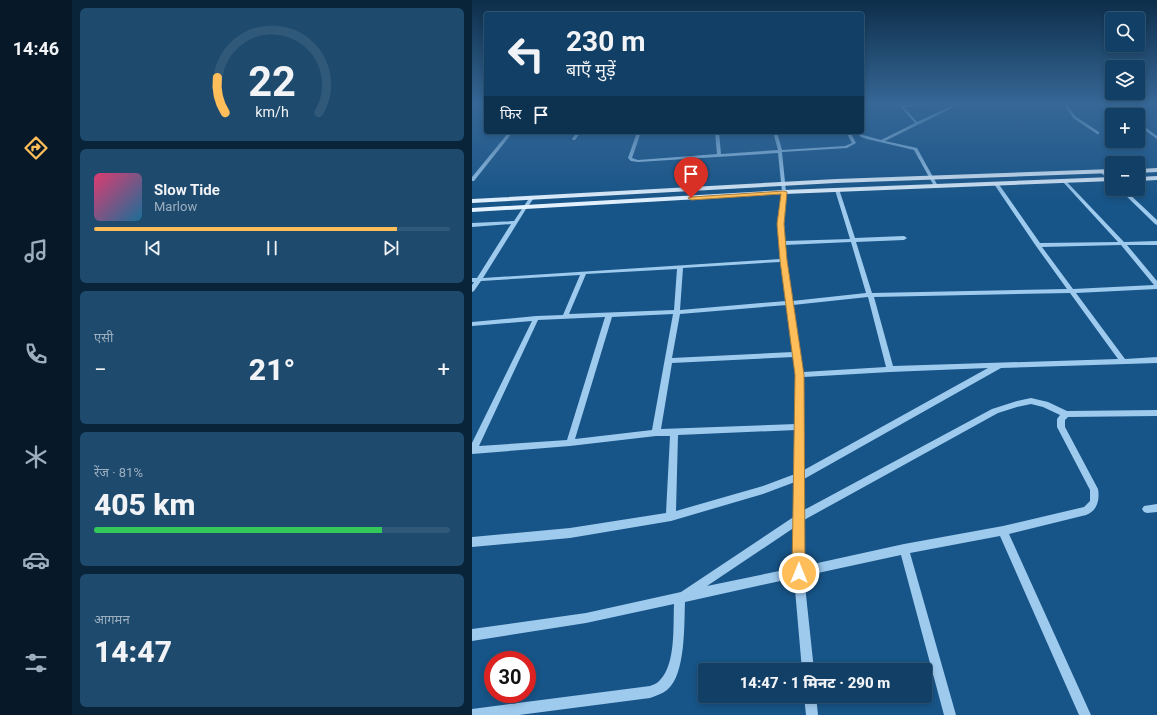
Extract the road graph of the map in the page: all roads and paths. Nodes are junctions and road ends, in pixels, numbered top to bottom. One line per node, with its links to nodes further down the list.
1 (507, 137): 17 (street)
2 (637, 137): 10 (street)
3 (717, 137): 10 (street)
4 (776, 137): 9 (street)
5 (851, 137): 9 (street)
6 (866, 137): 8 (street)
7 (888, 137): 8 (street)
8 (883, 140): 14 (street)
9 (780, 151): 10 (street); 20 (street)
10 (719, 155)
11 (1157, 170): 12 (main road)
12 (1145, 171)
13 (1103, 172): 14 (main road)
14 (931, 177): 20 (main road); 22 (street)
15 (1157, 178): 16 (main road)
16 (1145, 179)
17 (472, 180)
18 (1105, 180): 19 (main road)
19 (1065, 181): 21 (main road); 37 (street)
20 (783, 184): 24 (street); 26 (main road)
21 (996, 184): 22 (main road); 38 (street)
22 (936, 186): 23 (main road)
23 (837, 190): 24 (main road); 34 (street)
24 (784, 192): 28 (main road); 36 (street)
25 (1128, 196): 31 (street)
26 (532, 198): 27 (main road); 28 (street)
27 (472, 201)
28 (524, 208): 29 (main road); 30 (street)
29 (472, 210)
30 (515, 222): 32 (street); 42 (street)
31 (1157, 223)
32 (472, 225)
33 (904, 238): 34 (street)
34 (852, 240): 36 (street); 47 (street)
35 (1157, 243): 37 (street)
36 (783, 244): 39 (street)
37 (1123, 244): 38 (street); 44 (street)
38 (1038, 245): 46 (street)
39 (783, 260): 40 (street); 48 (street)
40 (680, 267): 41 (street); 49 (street)
41 (584, 272): 42 (street); 51 (street)
42 (479, 279): 43 (street); 45 (street)
43 (472, 280)
44 (1157, 286): 46 (street)
45 (472, 290)
46 (1072, 291): 47 (street); 57 (street)
47 (870, 295): 48 (street); 59 (street)
48 (790, 303): 49 (street); 54 (street)
49 (677, 312): 50 (street); 56 (street)
50 (609, 315): 51 (street); 66 (street)
51 (565, 317): 52 (street)
52 (536, 318): 53 (street); 67 (street)
53 (472, 324)
54 (796, 354): 56 (street); 60 (street)
55 (1157, 360): 57 (street)
56 (670, 361): 64 (street)
57 (1123, 361): 58 (street)
58 (1000, 365): 59 (street); 68 (street)
59 (890, 369): 60 (street)
60 (800, 375): 63 (street)
61 (1157, 413): 62 (street)
62 (1066, 414): 70 (street); 71 (street)
63 (800, 427): 65 (street); 68 (street)
64 (656, 433): 65 (street); 66 (street)
65 (674, 433): 69 (street)
66 (570, 443): 67 (street)
67 (472, 450)
68 (800, 481): 69 (street); 70 (street)
69 (671, 517): 72 (street)
70 (799, 518): 74 (street); 75 (street)
71 (1003, 532): 73 (street); 82 (street)
72 (472, 542)
73 (904, 549): 74 (street); 81 (street)
74 (799, 573): 75 (street); 77 (street)
75 (680, 598): 76 (street); 79 (street)
76 (472, 635)
77 (807, 663)
78 (811, 703): 80 (street)
79 (472, 715)
80 (812, 715)
81 (950, 715)
82 (1085, 715)

